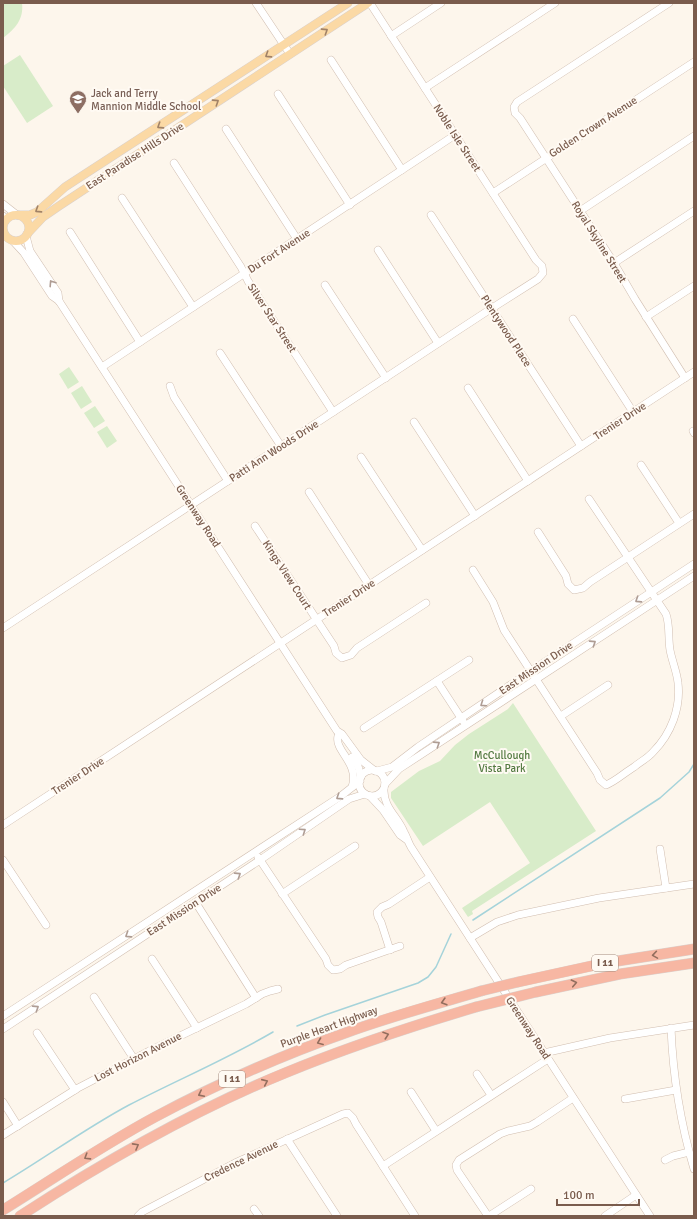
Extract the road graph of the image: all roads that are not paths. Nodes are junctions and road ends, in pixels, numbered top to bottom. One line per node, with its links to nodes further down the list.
1 (256, 3): 8 (street)
2 (348, 3): 8 (main road, East Paradise Hills Drive)
3 (369, 3): 7 (street, Noble Isle Street); 9 (main road, East Paradise Hills Drive, one-way to 3)
4 (441, 3): 7 (street)
5 (555, 3): 12 (street)
6 (669, 3): 17 (street, Royal Skyline Street)
7 (391, 36): 12 (street, Noble Isle Street)
8 (284, 45): 9 (street); 26 (main road, East Paradise Hills Drive, one-way to 26)
9 (290, 54): 30 (main road, East Paradise Hills Drive, one-way to 9)
10 (331, 60): 19 (street)
11 (694, 62): 17 (street, Golden Crown Avenue)
12 (425, 88): 15 (street, Noble Isle Street)
13 (278, 94): 23 (street)
14 (226, 129): 31 (street)
15 (455, 135): 19 (street, Du Fort Avenue); 20 (street, Noble Isle Street)
16 (694, 136): 24 (street)
17 (546, 158): 20 (street, Golden Crown Avenue); 24 (street, Royal Skyline Street)
18 (174, 163): 35 (street, Silver Star Street)
19 (402, 170): 23 (street, Du Fort Avenue)
20 (493, 193): 36 (street, Noble Isle Street)
21 (122, 198): 40 (street)
22 (3, 204): 26 (street)
23 (350, 205): 31 (street, Du Fort Avenue)
24 (580, 211): 34 (street, Royal Skyline Street)
25 (694, 211): 34 (street)
26 (17, 215): 28 (main road); 30 (main road)
27 (431, 215): 41 (street, Plentywood Place)
28 (4, 222): 32 (main road)
29 (70, 232): 44 (street)
30 (26, 235): 32 (main road); 39 (street, Greenway Road, one-way to 30)
31 (297, 239): 35 (street, Du Fort Avenue)
32 (9, 240): 39 (street, Greenway Road)
33 (378, 250): 45 (street)
34 (614, 263): 42 (street, Royal Skyline Street)
35 (244, 273): 40 (street, Du Fort Avenue); 53 (street, Silver Star Street)
36 (544, 273): 41 (street, Patti Ann Woods Drive)
37 (325, 284): 49 (street)
38 (694, 286): 42 (street)
39 (59, 301): 47 (street, Greenway Road)
40 (193, 307): 44 (street, Du Fort Avenue)
41 (491, 308): 45 (street, Patti Ann Woods Drive); 57 (street, Plentywood Place)
42 (646, 317): 50 (street, Royal Skyline Street)
43 (573, 319): 54 (street)
44 (140, 342): 47 (street, Du Fort Avenue)
45 (438, 343): 49 (street, Patti Ann Woods Drive)
46 (220, 353): 56 (street)
47 (102, 367): 64 (street, Greenway Road)
48 (694, 372): 50 (street, Trenier Drive)
49 (386, 378): 53 (street, Patti Ann Woods Drive)
50 (685, 378): 54 (street, Trenier Drive)
51 (170, 386): 60 (street)
52 (468, 388): 61 (street)
53 (333, 412): 56 (street, Patti Ann Woods Drive)
54 (633, 412): 57 (street, Trenier Drive)
55 (414, 422): 66 (street)
56 (280, 446): 60 (street, Patti Ann Woods Drive)
57 (581, 446): 61 (street, Trenier Drive)
58 (361, 457): 70 (street)
59 (641, 465): 67 (street)
60 (228, 481): 64 (street, Patti Ann Woods Drive)
61 (528, 481): 66 (street, Trenier Drive)
62 (309, 492): 75 (street)
63 (589, 499): 71 (street)
64 (191, 505): 80 (street, Patti Ann Woods Drive); 81 (street, Greenway Road)
65 (694, 514): 67 (street)
66 (475, 516): 70 (street, Trenier Drive)
67 (679, 524): 71 (street)
68 (255, 526): 79 (street, Kings View Court)
69 (538, 532): 71 (street)
70 (422, 550): 75 (street, Trenier Drive)
71 (627, 558): 76 (street)
72 (694, 564): 76 (street, East Mission Drive)
73 (473, 570): 83 (street)
74 (694, 576): 77 (street, East Mission Drive)
75 (369, 585): 79 (street, Trenier Drive)
76 (650, 592): 77 (street); 83 (street, East Mission Drive, one-way to 83)
77 (657, 601): 84 (street, East Mission Drive, one-way to 77); 87 (street)
78 (426, 602): 79 (street, Kings View Court)
79 (316, 620): 81 (street, Trenier Drive)
80 (3, 628)
81 (281, 643): 90 (street, Greenway Road); 96 (street, Trenier Drive)
82 (468, 660): 85 (street)
83 (531, 671): 84 (street); 88 (street, East Mission Drive, one-way to 88)
84 (536, 679): 87 (street); 88 (street, East Mission Drive)
85 (437, 680): 88 (street); 89 (street)
86 (608, 685): 87 (street)
87 (561, 716)
88 (464, 722): 91 (street, East Mission Drive); 93 (street, East Mission Drive, one-way to 88)
89 (364, 728)
90 (338, 734): 91 (street, Greenway Road); 92 (street, Greenway Road); 94 (street)
91 (376, 771): 92 (street); 93 (street)
92 (360, 779): 94 (street, East Mission Drive); 95 (street)
93 (385, 786): 95 (street); 97 (street, Greenway Road)
94 (352, 787): 100 (street, East Mission Drive, one-way to 100)
95 (367, 795): 97 (street, Greenway Road); 102 (street, East Mission Drive, one-way to 95)
96 (3, 825)
97 (407, 840): 103 (street, Greenway Road)
98 (355, 846): 106 (street)
99 (660, 849): 105 (street)
100 (255, 852): 102 (street); 118 (street, East Mission Drive, one-way to 118)
101 (3, 860): 108 (street)
102 (260, 860): 106 (street); 107 (street, East Mission Drive, one-way to 102)
103 (430, 877): 109 (street, Greenway Road); 112 (street)
104 (694, 884): 105 (street)
105 (666, 888): 109 (street)
106 (282, 894): 112 (street)
107 (196, 903): 117 (street); 124 (street, East Mission Drive, one-way to 107)
108 (46, 926)
109 (470, 938): 126 (street, Greenway Road)
110 (400, 946): 112 (street)
111 (694, 949): 147 (highway, Purple Heart Highway / I 11, one-way to 147, bridge)
112 (390, 950)
113 (152, 959): 122 (street)
114 (694, 963): 148 (highway, I 11, one-way to 114, bridge)
115 (278, 989): 117 (street, Lost Horizon Avenue)
116 (94, 997): 127 (street)
117 (256, 998): 122 (street, Lost Horizon Avenue)
118 (26, 1001): 119 (street, East Mission Drive); 120 (street)
119 (3, 1016)
120 (3, 1020)
121 (694, 1025): 123 (street)
122 (197, 1028): 127 (street, Lost Horizon Avenue)
123 (671, 1028): 126 (street); 130 (street)
124 (3, 1029)
125 (37, 1033): 129 (street)
126 (546, 1056): 132 (street); 133 (street, Greenway Road)
127 (134, 1059): 129 (street, Lost Horizon Avenue)
128 (478, 1074): 132 (street)
129 (75, 1090): 136 (street, Lost Horizon Avenue)
130 (676, 1090): 134 (street); 140 (street)
131 (411, 1092): 137 (street)
132 (491, 1095): 137 (street)
133 (573, 1098): 145 (street, Greenway Road); 153 (street)
134 (625, 1099)
135 (3, 1102): 136 (street)
136 (18, 1126): 138 (street, Lost Horizon Avenue)
137 (436, 1131): 142 (street)
138 (3, 1135)
139 (287, 1139): 142 (street, Credence Avenue); 149 (street, Credence Avenue); 151 (street)
140 (689, 1152): 141 (street); 143 (street)
141 (665, 1160)
142 (383, 1166): 152 (street)
143 (694, 1169)
144 (531, 1189): 153 (street)
145 (636, 1195): 154 (street); 155 (street, Greenway Road)
146 (254, 1208): 150 (street)
147 (3, 1210)
148 (21, 1216)
149 (138, 1216)
150 (259, 1216)
151 (337, 1216)
152 (415, 1216)
153 (489, 1216)
154 (605, 1216)
155 (650, 1216)

